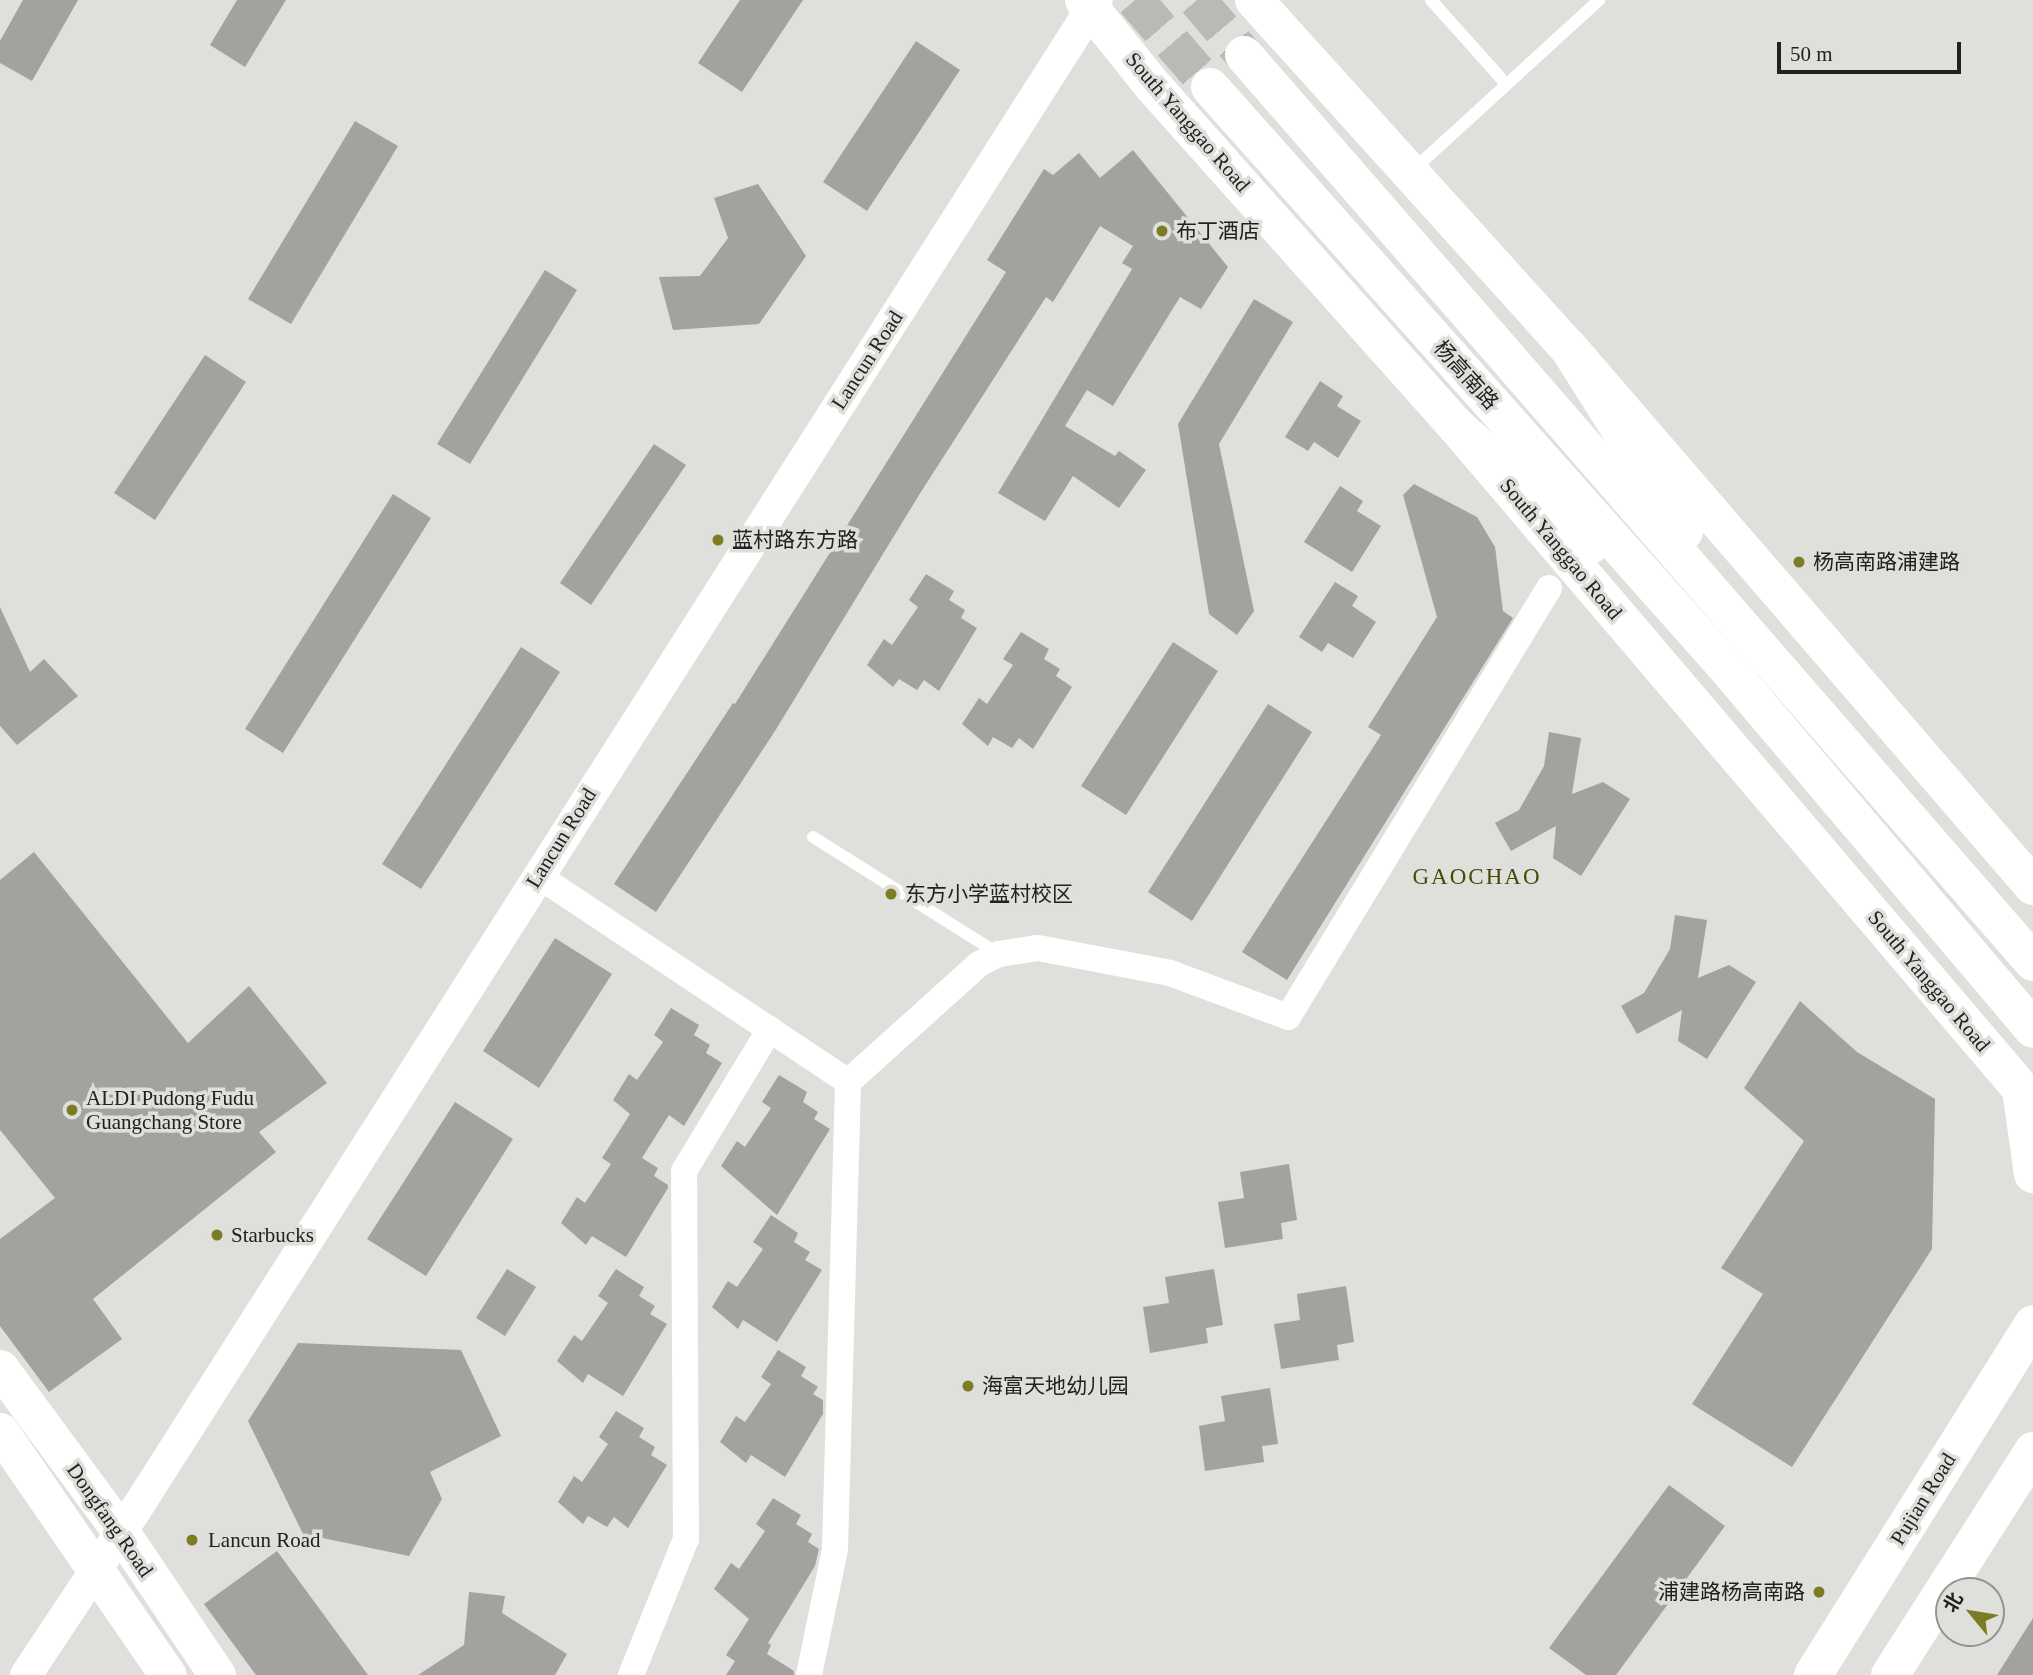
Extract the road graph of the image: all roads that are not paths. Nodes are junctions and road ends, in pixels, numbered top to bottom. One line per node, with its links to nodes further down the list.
1 (1254, 0): 8 (main road)
2 (1431, 0): 6 (lane)
3 (1599, 0): 6 (lane)
4 (1091, 3): 10 (main road, South Yanggao Road); 15 (street, Lancun Road)
5 (1244, 55): 12 (main road)
6 (1506, 84): 8 (lane)
7 (1210, 87): 13 (main road, 杨高南路)
8 (1410, 173): 9 (main road)
9 (1568, 347): 12 (main road); 16 (main road)
10 (1457, 427): 13 (main road); 22 (main road, South Yanggao Road)
11 (1549, 588): 17 (street)
12 (1751, 636): 18 (main road)
13 (1722, 662): 20 (main road)
14 (813, 837): 17 (lane)
15 (537, 876): 19 (street); 29 (street, Lancun Road)
16 (2033, 886)
17 (999, 954): 21 (street)
18 (2033, 962)
19 (770, 1029): 21 (street); 34 (street)
20 (2033, 1029)
21 (848, 1082): 35 (street)
22 (2027, 1096): 23 (main road)
23 (2033, 1174)
24 (2033, 1294): 25 (main road)
25 (2029, 1330): 36 (main road, Pujian Road)
26 (0, 1368): 29 (main road, Dongfang Road)
27 (0, 1431): 30 (main road, Dongfang Road)
28 (2033, 1451): 37 (main road)
29 (121, 1532): 30 (street, Lancun Road); 33 (main road, Dongfang Road)
30 (95, 1568): 31 (street, Lancun Road); 32 (main road, Dongfang Road)
31 (26, 1675)
32 (168, 1675)
33 (217, 1675)
34 (631, 1675)
35 (809, 1675)
36 (1813, 1675)
37 (1891, 1675)

